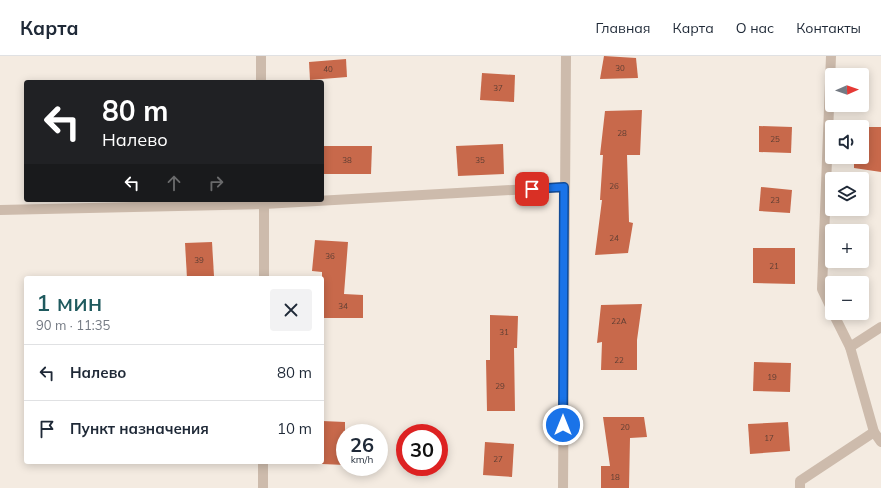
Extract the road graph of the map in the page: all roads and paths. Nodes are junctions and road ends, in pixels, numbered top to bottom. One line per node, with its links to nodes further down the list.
1 (261, 56): 4 (street)
2 (566, 56): 5 (street)
3 (831, 56): 10 (street)
4 (261, 80)
5 (564, 187): 6 (street); 18 (street)
6 (324, 199)
7 (264, 202): 8 (street); 9 (street)
8 (0, 210)
9 (264, 276)
10 (825, 295)
11 (836, 320): 13 (street)
12 (881, 327): 13 (street)
13 (850, 347): 14 (street)
14 (874, 432): 15 (street); 19 (street)
15 (881, 442)
16 (263, 464): 17 (street)
17 (263, 488)
18 (563, 488)
19 (800, 488)

